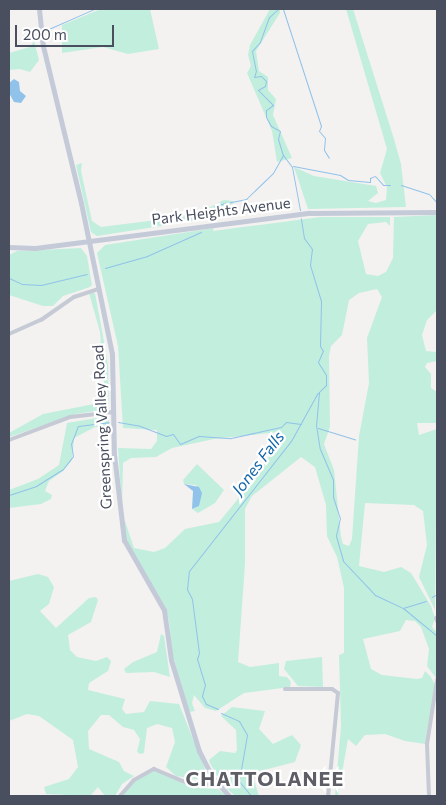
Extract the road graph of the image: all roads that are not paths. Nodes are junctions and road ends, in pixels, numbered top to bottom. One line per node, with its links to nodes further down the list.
1 (39, 9): 3 (main road, Greenspring Valley Road)
2 (437, 212): 3 (main road, Park Heights Avenue)
3 (90, 241): 4 (main road, Park Heights Avenue); 5 (main road, Greenspring Valley Road)
4 (10, 249)
5 (99, 289): 6 (street); 7 (main road, Greenspring Valley Road)
6 (9, 334)
7 (114, 412): 8 (street); 11 (main road, Greenspring Valley Road)
8 (9, 440)
9 (437, 680): 15 (street)
10 (285, 689): 14 (street)
11 (218, 784): 12 (street); 13 (main road, Greenspring Valley Road)
12 (120, 796)
13 (229, 796)
14 (328, 796)
15 (429, 796)

